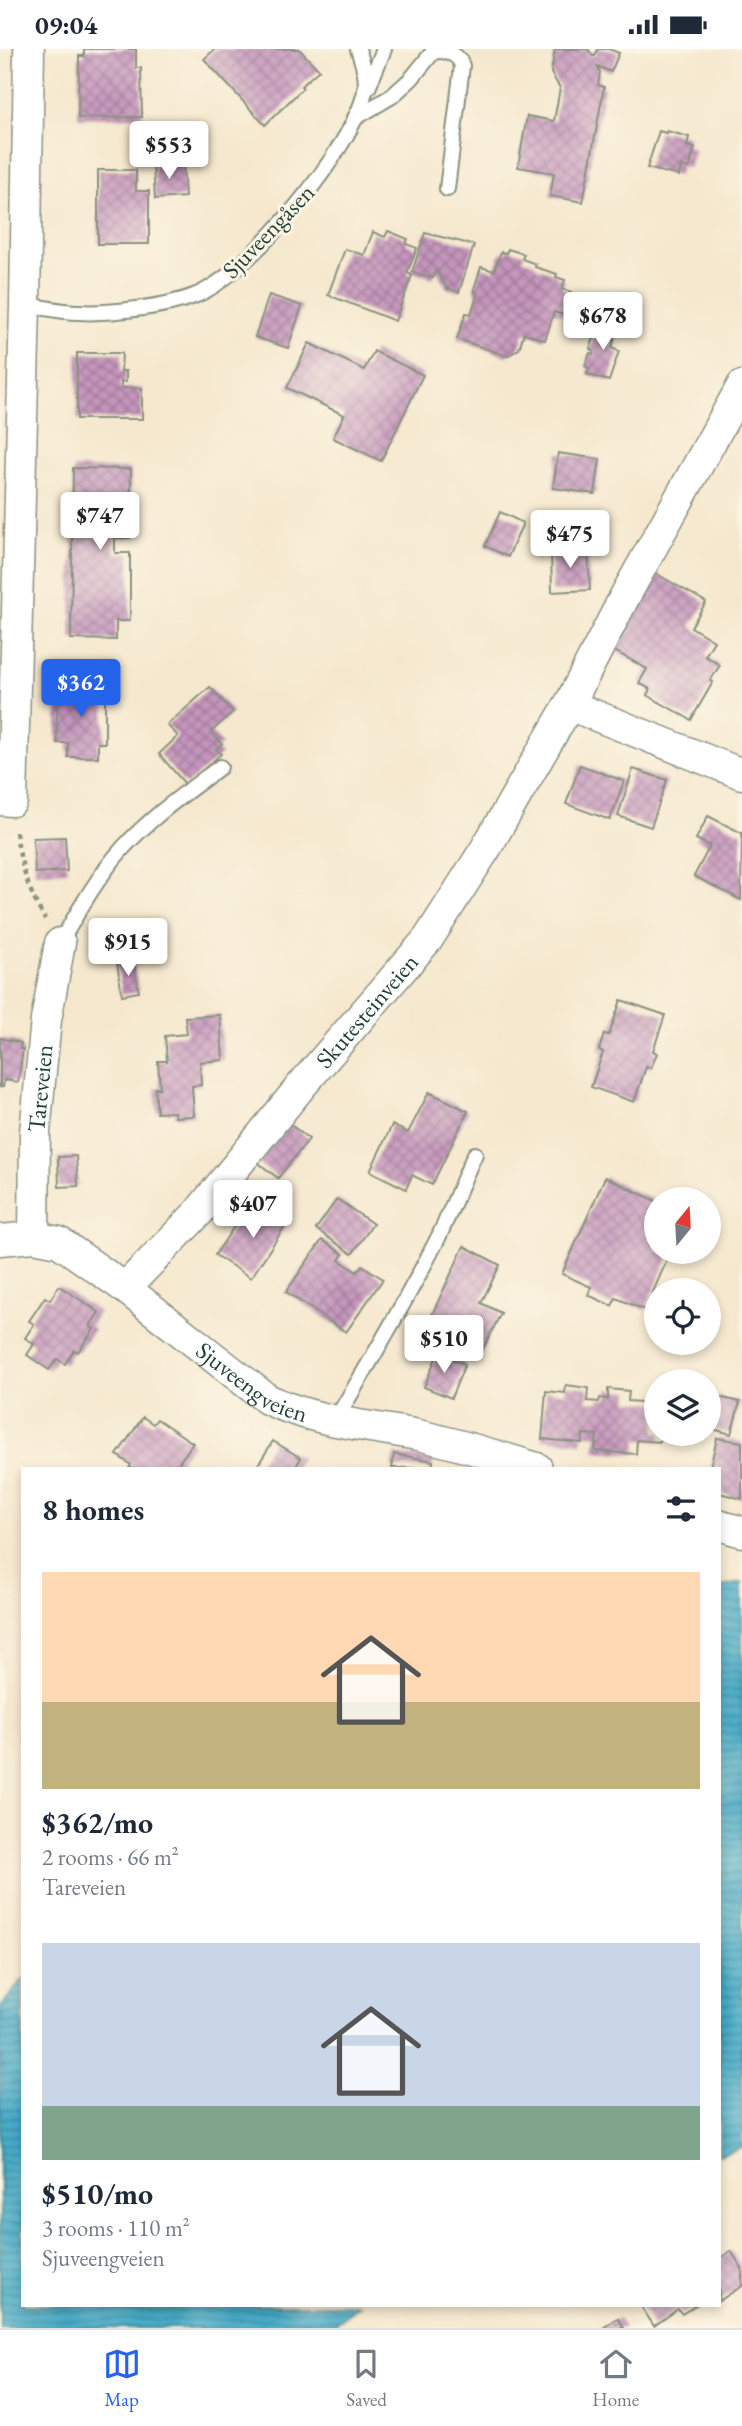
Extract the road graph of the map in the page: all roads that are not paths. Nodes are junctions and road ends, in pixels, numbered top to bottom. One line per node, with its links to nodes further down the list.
1 (29, 49): 6 (street)
2 (358, 49): 4 (lane, Sjuveengåsen)
3 (384, 49): 4 (lane, Sjuveengåsen)
4 (355, 118): 5 (lane); 6 (lane, Sjuveengåsen)
5 (447, 189)
6 (25, 305): 11 (street)
7 (742, 386): 8 (street, Skutesteinveien)
8 (569, 705): 10 (street); 16 (street, Skutesteinveien)
9 (220, 767): 12 (lane)
10 (742, 774)
11 (6, 801)
12 (60, 943): 14 (street, Tareveien)
13 (474, 1154): 17 (lane)
14 (34, 1237): 15 (street, Sjuveengveien); 16 (street, Sjuveengveien)
15 (0, 1240)
16 (125, 1288): 17 (street, Sjuveengveien)
17 (334, 1422): 18 (street, Sjuveengveien)
18 (534, 1467)
19 (721, 1525): 20 (street)
20 (742, 1532)

